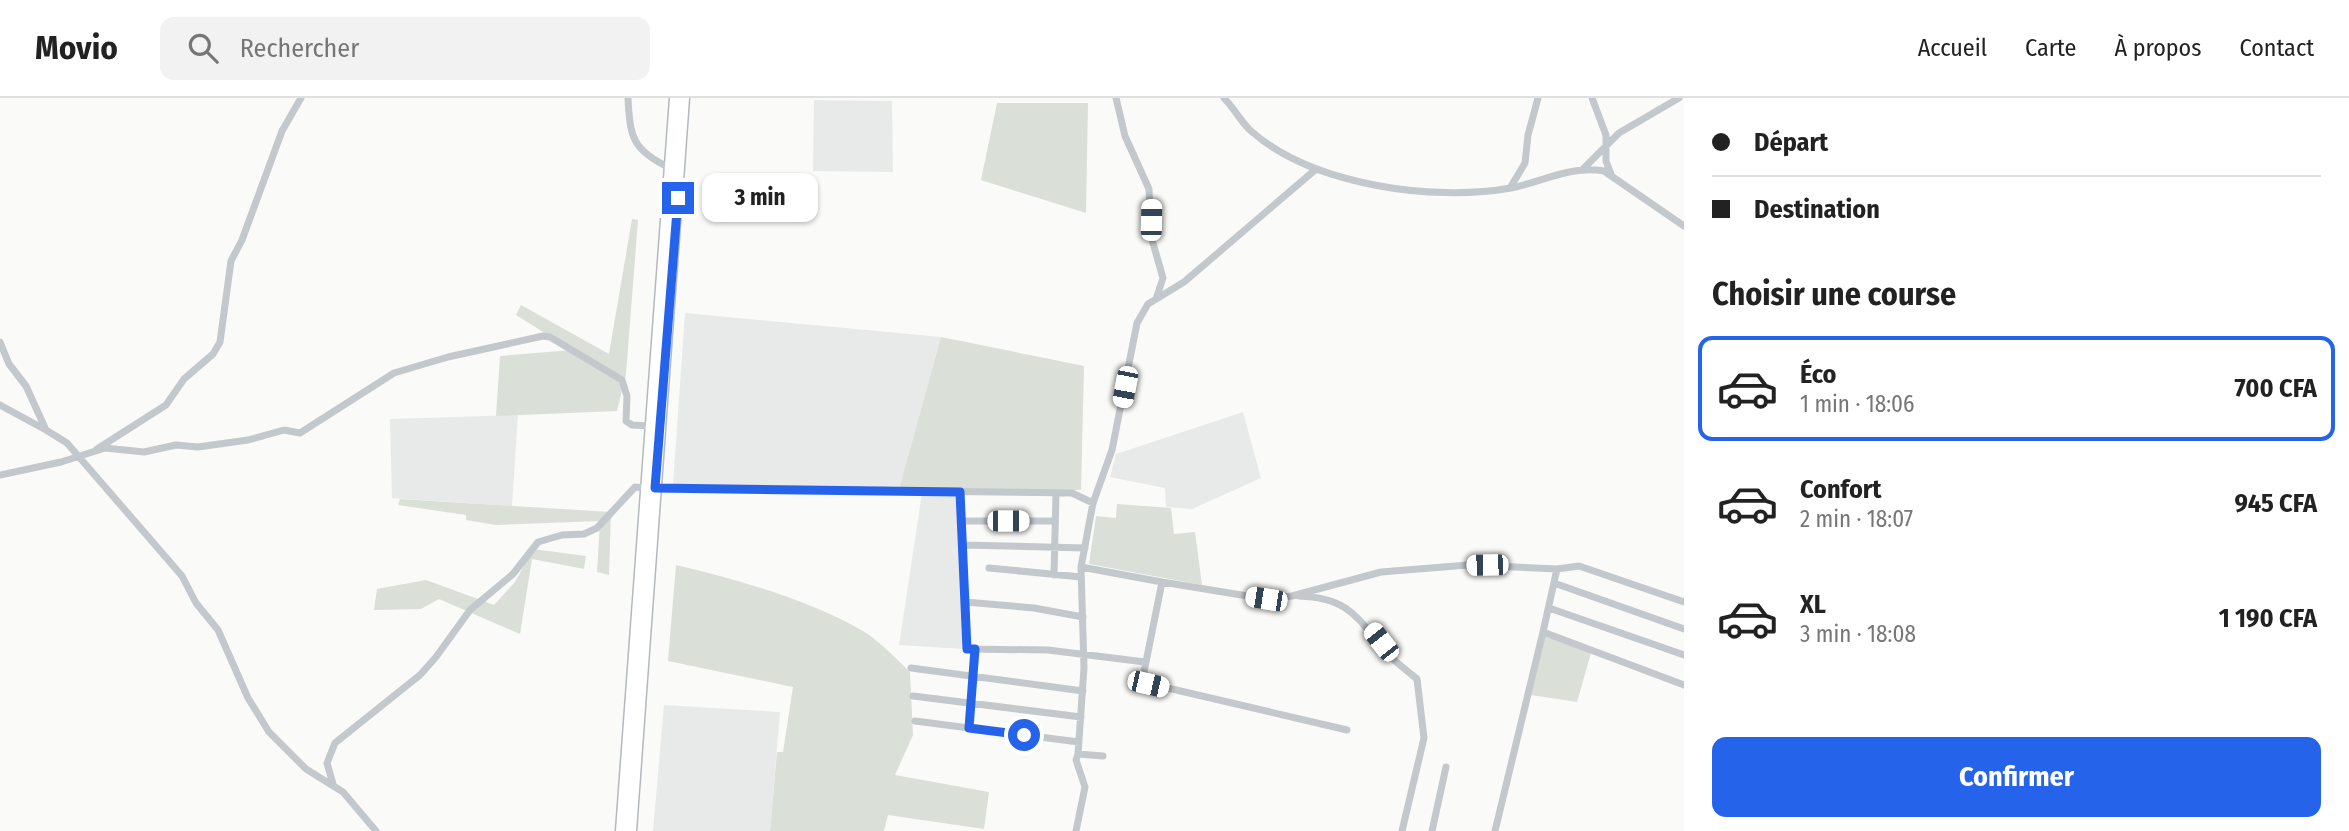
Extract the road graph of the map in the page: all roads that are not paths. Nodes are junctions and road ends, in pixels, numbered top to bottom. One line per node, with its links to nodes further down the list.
1 (301, 98): 22 (street)
2 (628, 98): 11 (street)
3 (675, 98): 11 (highway)
4 (684, 98): 25 (highway)
5 (1116, 98): 17 (street)
6 (1224, 98): 12 (street)
7 (1538, 98): 15 (street)
8 (1592, 98): 10 (street)
9 (1679, 98): 10 (street)
10 (1606, 148): 13 (street); 14 (street)
11 (670, 168): 20 (highway)
12 (1315, 170): 15 (street); 17 (street)
13 (1582, 170): 14 (street); 15 (street)
14 (1611, 176): 16 (street)
15 (1510, 188)
16 (1684, 226)
17 (1156, 299): 28 (street)
18 (0, 342): 21 (street)
19 (0, 405): 21 (street)
20 (651, 426): 22 (street); 25 (highway)
21 (46, 430): 23 (street)
22 (94, 452): 23 (street)
23 (79, 456): 24 (street); 66 (street)
24 (0, 475)
25 (651, 488): 26 (street); 66 (street); 68 (highway); 69 (highway)
26 (960, 492): 27 (street); 30 (street)
27 (1056, 493): 28 (street); 29 (street)
28 (1093, 503): 33 (street)
29 (1055, 521): 30 (street); 32 (street)
30 (961, 522): 31 (street)
31 (962, 545): 32 (street); 42 (street)
32 (1055, 547): 33 (street); 37 (street)
33 (1085, 548): 34 (street)
34 (1081, 567): 38 (street); 39 (street)
35 (989, 568): 37 (street)
36 (1557, 569): 40 (street); 41 (street); 43 (street)
37 (1054, 575): 38 (street)
38 (1082, 577): 45 (street)
39 (1162, 582): 41 (street); 51 (street)
40 (1554, 583): 44 (street); 46 (street)
41 (1292, 596): 71 (street)
42 (965, 602): 45 (street); 48 (street)
43 (1684, 602)
44 (1549, 608): 47 (street); 50 (street)
45 (1083, 617): 49 (street)
46 (1684, 629)
47 (1543, 632): 54 (street); 73 (street)
48 (975, 649): 49 (street); 53 (street)
49 (1084, 653): 51 (street); 55 (street)
50 (1684, 656)
51 (1146, 662): 61 (street)
52 (911, 668): 53 (street)
53 (973, 677): 55 (street); 57 (street)
54 (1684, 685)
55 (1083, 691): 58 (street)
56 (913, 696): 57 (street)
57 (971, 703): 58 (street); 60 (street)
58 (1081, 717): 62 (street)
59 (915, 721): 60 (street)
60 (969, 728): 62 (street)
61 (1347, 730)
62 (1079, 742): 63 (street)
63 (1078, 754): 64 (street); 70 (street)
64 (1102, 756)
65 (1446, 767): 72 (street)
66 (334, 785): 67 (street)
67 (376, 831)
68 (621, 831)
69 (631, 831)
70 (1076, 831)
71 (1402, 831)
72 (1432, 831)
73 (1495, 831)

